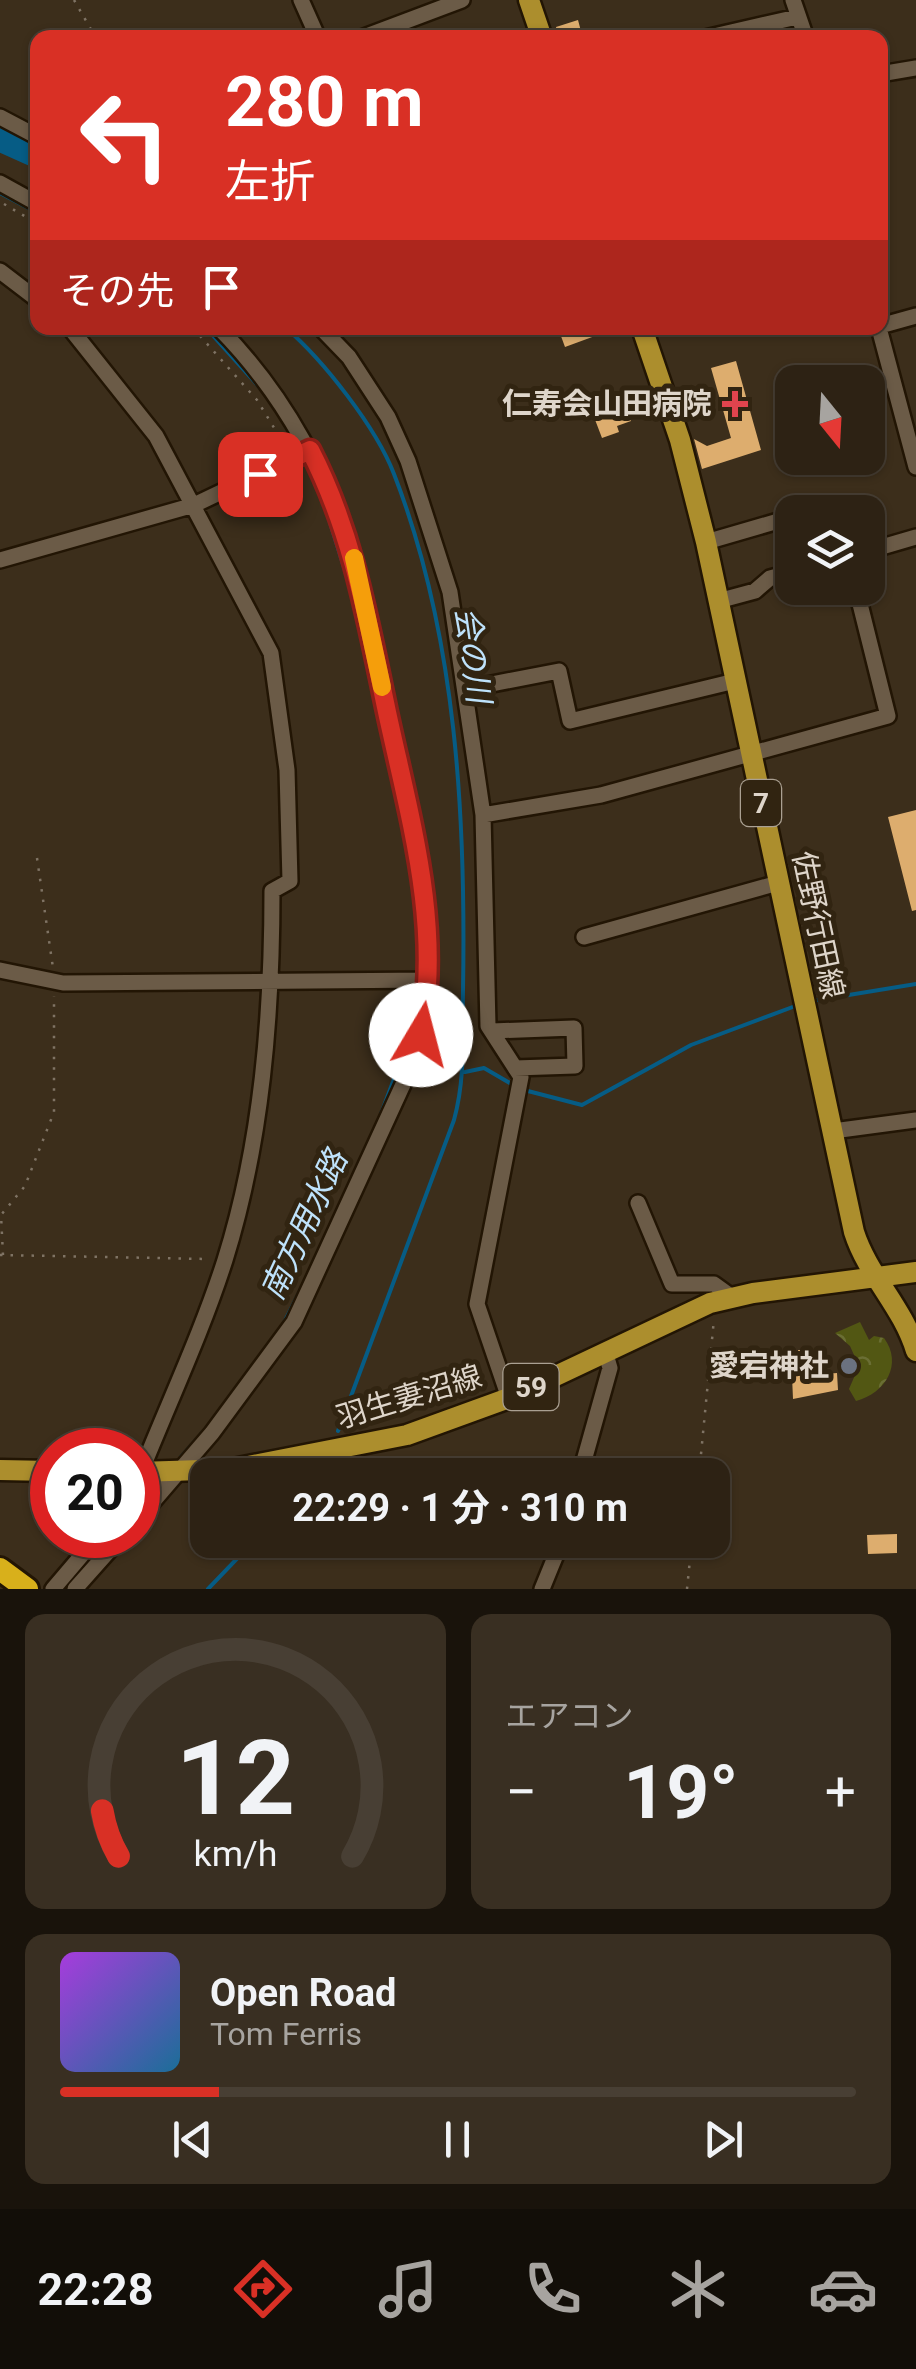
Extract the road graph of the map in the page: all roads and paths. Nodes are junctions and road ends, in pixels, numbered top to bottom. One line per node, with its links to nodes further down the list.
1 (74, 0): 7 (path)
2 (301, 0): 8 (street)
3 (462, 0): 9 (street)
4 (529, 0): 10 (main road)
5 (793, 0): 6 (street)
6 (798, 17): 11 (street); 12 (street)
7 (91, 30)
8 (314, 30)
9 (381, 30)
10 (539, 30)
11 (740, 30)
12 (803, 30)
13 (916, 68): 14 (street)
14 (888, 73)
15 (0, 117): 16 (street)
16 (30, 134)
17 (0, 183): 18 (street)
18 (30, 200)
19 (0, 201): 20 (path)
20 (30, 219)
21 (0, 271): 22 (street)
22 (30, 294)
23 (916, 316): 24 (street)
24 (888, 324)
25 (76, 335): 35 (street)
26 (199, 335): 33 (path)
27 (228, 335): 32 (street)
28 (328, 335): 45 (street)
29 (644, 335): 38 (main road, 佐野行田線 / 7)
30 (882, 335): 31 (street)
31 (910, 424): 34 (street)
32 (310, 450): 33 (street); 52 (street)
33 (293, 458): 35 (street)
34 (916, 467)
35 (194, 506): 40 (street); 54 (street)
36 (775, 523): 38 (street)
37 (916, 537): 39 (street)
38 (706, 542): 42 (main road, 佐野行田線 / 7)
39 (885, 546)
40 (0, 560)
41 (775, 577): 42 (street)
42 (718, 600): 44 (main road, 佐野行田線 / 7)
43 (860, 605): 46 (street)
44 (735, 681): 45 (street); 46 (main road, 佐野行田線 / 7)
45 (466, 690): 47 (street)
46 (750, 752): 47 (street); 49 (main road, 佐野行田線 / 7)
47 (483, 815): 55 (street)
48 (37, 858): 53 (path)
49 (778, 883): 50 (street); 58 (main road, 佐野行田線 / 7)
50 (584, 937)
51 (0, 970): 53 (street)
52 (429, 980): 54 (street); 74 (street)
53 (54, 981): 54 (street); 60 (path)
54 (272, 983): 61 (street)
55 (492, 1031): 56 (street); 56 (street)
56 (515, 1068): 68 (street)
57 (916, 1120): 58 (street)
58 (833, 1131): 63 (main road, 佐野行田線 / 7)
59 (638, 1203): 64 (street)
60 (2, 1255): 61 (path)
61 (224, 1260): 69 (street)
62 (916, 1272): 63 (main road, 羽生妻沼線 / 59)
63 (877, 1278): 64 (main road, 羽生妻沼線 / 59); 67 (main road, 佐野行田線 / 7)
64 (732, 1297): 65 (main road, 羽生妻沼線 / 59)
65 (710, 1304): 66 (main road, 羽生妻沼線 / 59); 71 (path)
66 (605, 1351): 68 (main road, 羽生妻沼線 / 59); 70 (street)
67 (916, 1351)
68 (509, 1398): 74 (main road, 羽生妻沼線 / 59)
69 (160, 1429)
70 (585, 1458)
71 (701, 1458)
72 (0, 1470): 73 (main road)
73 (30, 1471)
74 (181, 1471): 75 (main road, 羽生妻沼線 / 59); 76 (street)
75 (160, 1474)
76 (160, 1494)
77 (80, 1558): 83 (street)
78 (102, 1558): 84 (street)
79 (555, 1558): 85 (street)
80 (690, 1558): 86 (path)
81 (0, 1568): 82 (highway)
82 (27, 1589)
83 (54, 1589)
84 (74, 1589)
85 (542, 1589)
86 (687, 1589)

